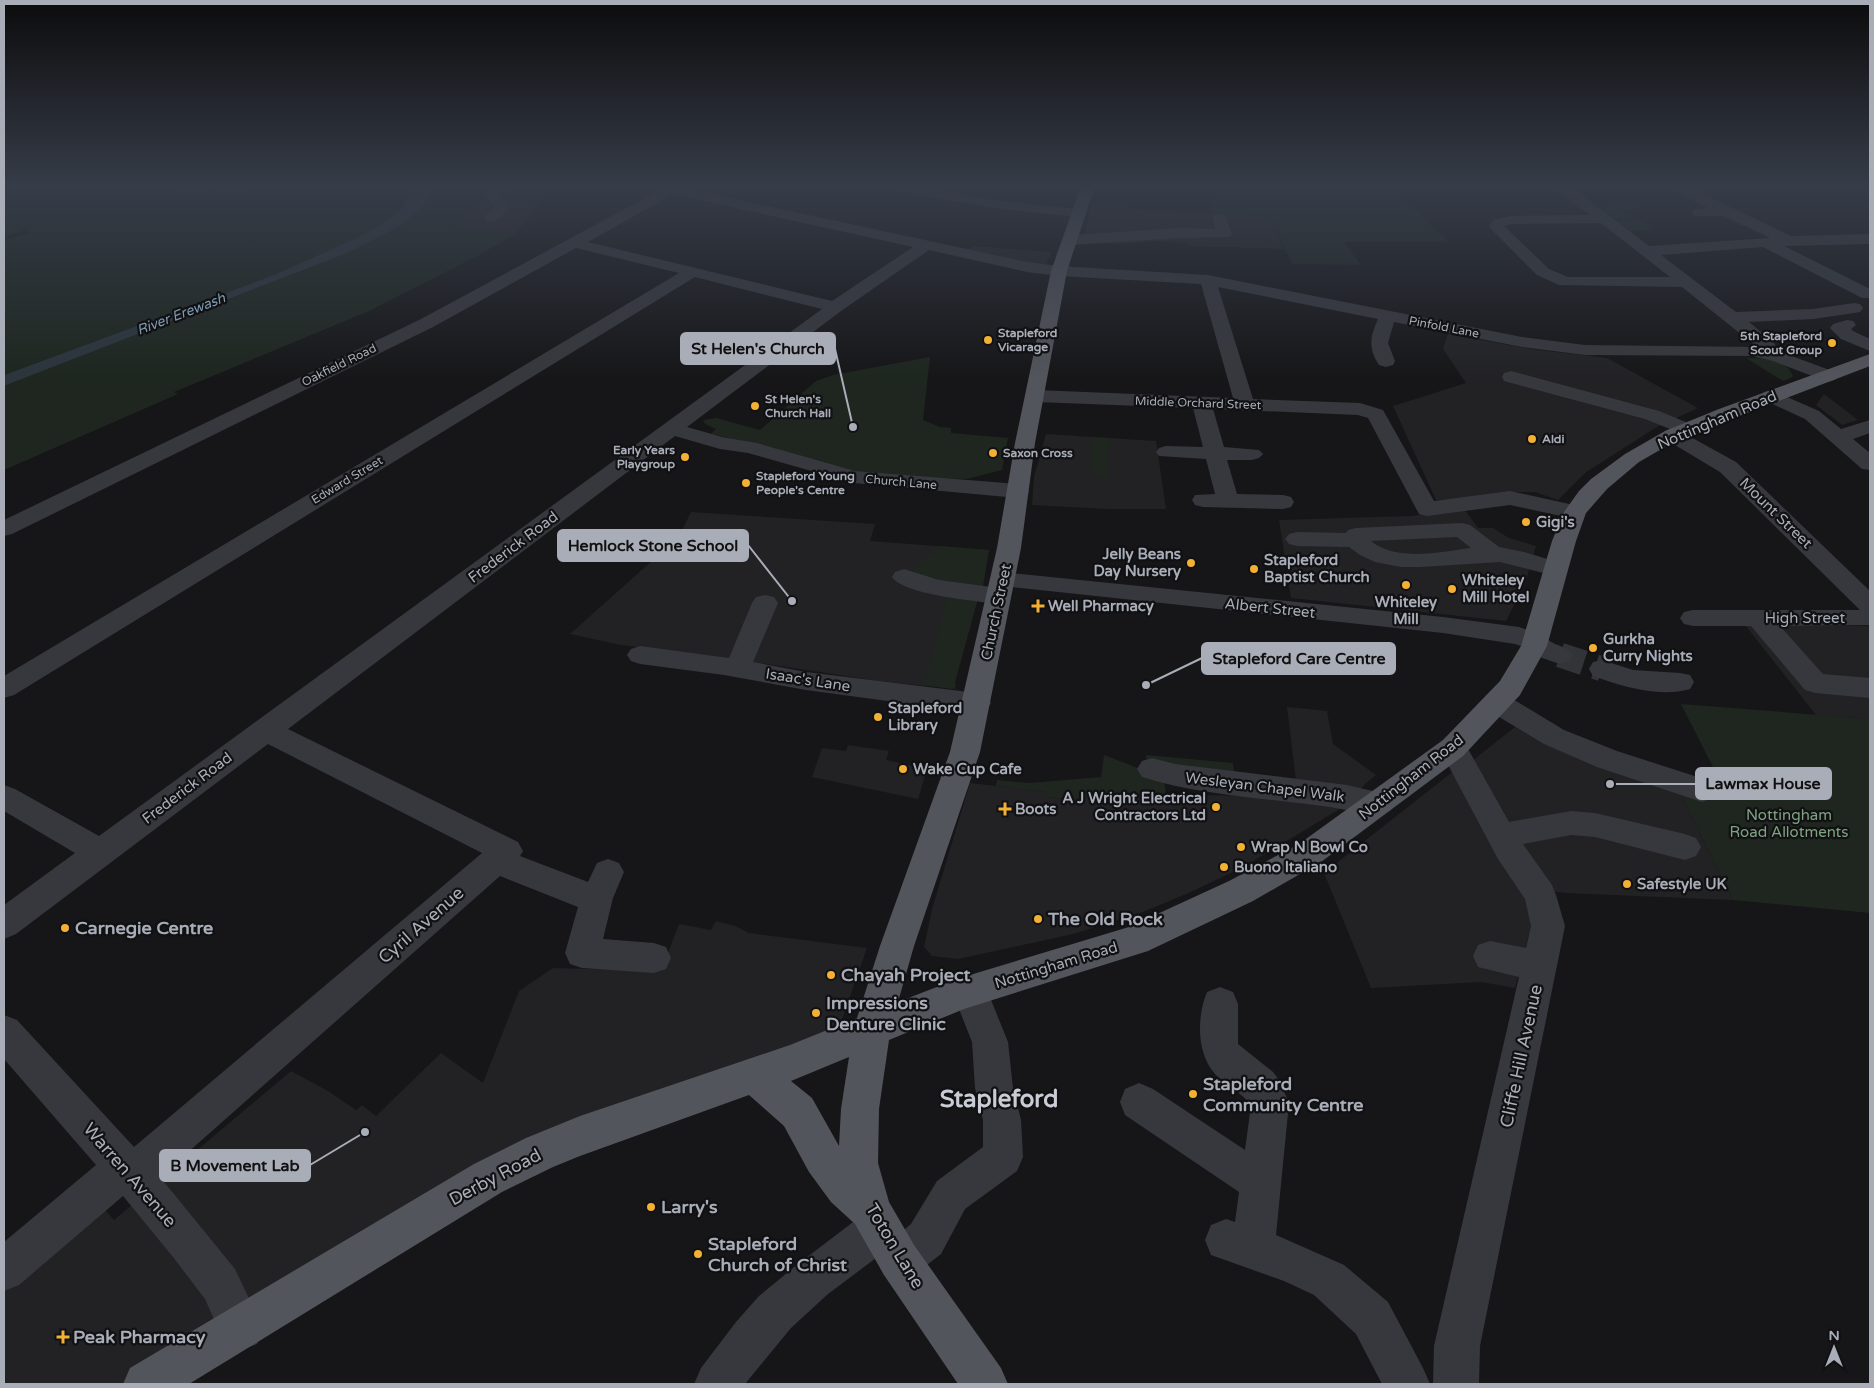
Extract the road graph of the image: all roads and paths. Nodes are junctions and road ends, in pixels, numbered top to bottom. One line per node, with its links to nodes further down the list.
1 (560, 251): 50 (street, Oakfield Road)
2 (605, 251): 13 (street)
3 (918, 251): 18 (street, Frederick Road)
4 (951, 251): 12 (street, Pinfold Lane)
5 (1067, 251): 12 (main road, Church Street)
6 (1138, 251): 12 (street, Pinfold Lane)
7 (1149, 251): 14 (street, Pinfold Lane)
8 (1521, 251): 15 (street)
9 (1644, 251): 10 (street); 15 (street)
10 (1647, 251)
11 (1781, 251): 16 (street)
12 (1059, 271): 33 (main road, Church Street)
13 (692, 273): 18 (street); 65 (street, Edward Street)
14 (1208, 280): 22 (street, Pinfold Lane); 36 (street)
15 (1686, 282): 23 (street)
16 (1869, 289)
17 (1368, 294): 22 (street)
18 (835, 308): 38 (street, Frederick Road)
19 (1854, 308): 23 (street)
20 (1467, 311): 26 (street)
21 (1444, 314): 24 (street)
22 (1385, 316): 24 (street, Pinfold Lane); 29 (street)
23 (1731, 317): 28 (street)
24 (1407, 320): 26 (street, Pinfold Lane)
25 (1847, 325): 27 (street)
26 (1462, 330): 28 (street, Pinfold Lane)
27 (1870, 346)
28 (1770, 354): 31 (street, Pinfold Lane)
29 (1404, 355)
30 (1870, 360): 31 (main road, Nottingham Road)
31 (1828, 376): 34 (main road, Nottingham Road)
32 (1511, 377): 39 (street, Mount Street)
33 (1036, 396): 35 (street, Middle Orchard Street); 45 (main road, Church Street)
34 (1771, 396): 39 (main road, Nottingham Road); 40 (street)
35 (1201, 403): 36 (street, Middle Orchard Street); 42 (street)
36 (1245, 405): 49 (street, Middle Orchard Street)
37 (1870, 426): 40 (street)
38 (671, 430): 45 (street, Church Lane); 69 (street, Frederick Road)
39 (1679, 432): 49 (main road, Nottingham Road); 56 (street, Mount Street)
40 (1840, 437): 44 (street)
41 (1166, 452): 42 (street)
42 (1214, 453): 43 (street); 47 (street)
43 (1252, 454)
44 (1870, 464)
45 (1018, 491): 54 (main road, Church Street)
46 (1203, 500): 47 (street)
47 (1228, 501): 48 (street)
48 (1283, 502)
49 (1576, 512): 52 (main road, Nottingham Road)
50 (4, 529)
51 (1297, 539): 52 (street)
52 (1556, 569): 60 (main road, Nottingham Road)
53 (904, 577): 54 (street, Albert Street)
54 (1001, 588): 60 (street, Albert Street); 68 (main road, Church Street)
55 (765, 603): 63 (street)
56 (1870, 605)
57 (1870, 617): 59 (street, High Street)
58 (1693, 618): 59 (street, High Street)
59 (1749, 618): 66 (street)
60 (1543, 647): 67 (main road, Nottingham Road)
61 (640, 655): 63 (street, Isaac's Lane)
62 (1602, 669): 64 (street)
63 (725, 672): 68 (street, Isaac's Lane)
64 (1680, 682)
65 (4, 688)
66 (1870, 688)
67 (1496, 702): 70 (main road, Nottingham Road); 72 (street)
68 (977, 703): 85 (main road, Church Street)
69 (265, 730): 77 (street, Frederick Road); 78 (street)
70 (1453, 748): 74 (main road, Nottingham Road); 75 (street, Cliffe Hill Avenue)
71 (1152, 770): 74 (street, Wesleyan Chapel Walk)
72 (1702, 790)
73 (4, 797): 77 (street)
74 (1379, 803): 83 (main road, Nottingham Road)
75 (1501, 836): 76 (street); 82 (street, Cliffe Hill Avenue)
76 (1685, 847)
77 (101, 853): 79 (street)
78 (496, 861): 81 (street); 89 (street, Cyril Avenue)
79 (4, 924)
80 (1490, 956): 82 (street)
81 (654, 958)
82 (1540, 966): 98 (street, Cliffe Hill Avenue)
83 (970, 991): 85 (main road, Nottingham Road); 91 (street)
84 (1220, 1004): 90 (street)
85 (872, 1030): 87 (main road, Derby Road); 91 (main road, Toton Lane)
86 (4, 1032): 89 (street, Warren Avenue)
87 (751, 1075): 91 (main road); 93 (main road, Derby Road)
88 (1139, 1102): 90 (street)
89 (128, 1171): 92 (street, Cyril Avenue); 93 (street, Warren Avenue)
90 (1261, 1182): 97 (street)
91 (883, 1232): 95 (street); 96 (main road, Toton Lane)
92 (4, 1270)
93 (241, 1328): 94 (main road, Derby Road)
94 (146, 1384)
95 (717, 1384)
96 (985, 1384)
97 (1407, 1384)
98 (1456, 1384)

